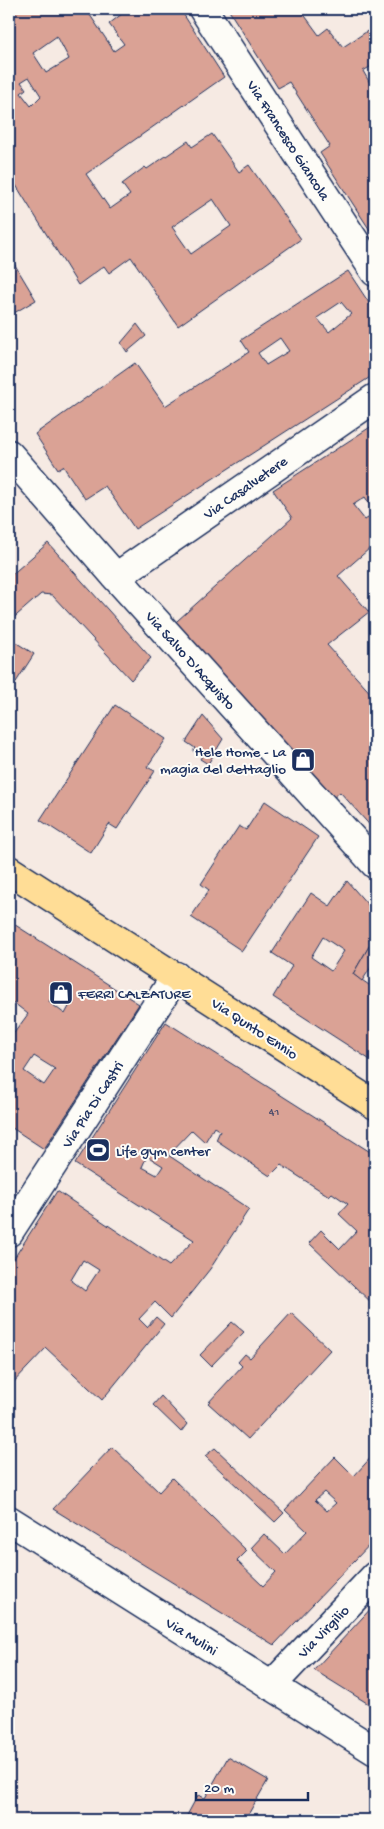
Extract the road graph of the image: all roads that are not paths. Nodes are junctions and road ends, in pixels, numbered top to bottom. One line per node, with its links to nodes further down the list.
1 (203, 9): 2 (street, Via Francesco Giancola)
2 (375, 272)
3 (375, 398): 5 (street, Via Casalvetere)
4 (9, 454): 5 (street, Via Salvo D'Acquisto)
5 (116, 577): 6 (street, Via Salvo D'Acquisto)
6 (375, 864)
7 (9, 870): 8 (main road, Via Qunto Ennio)
8 (176, 976): 9 (main road, Via Qunto Ennio); 10 (street, Via Pia Di Castri)
9 (375, 1105)
10 (9, 1232)
11 (9, 1520): 13 (street, Via Mulini)
12 (375, 1576): 13 (street, Via Virgilio)
13 (271, 1686): 14 (street, Via Mulini)
14 (375, 1751)

